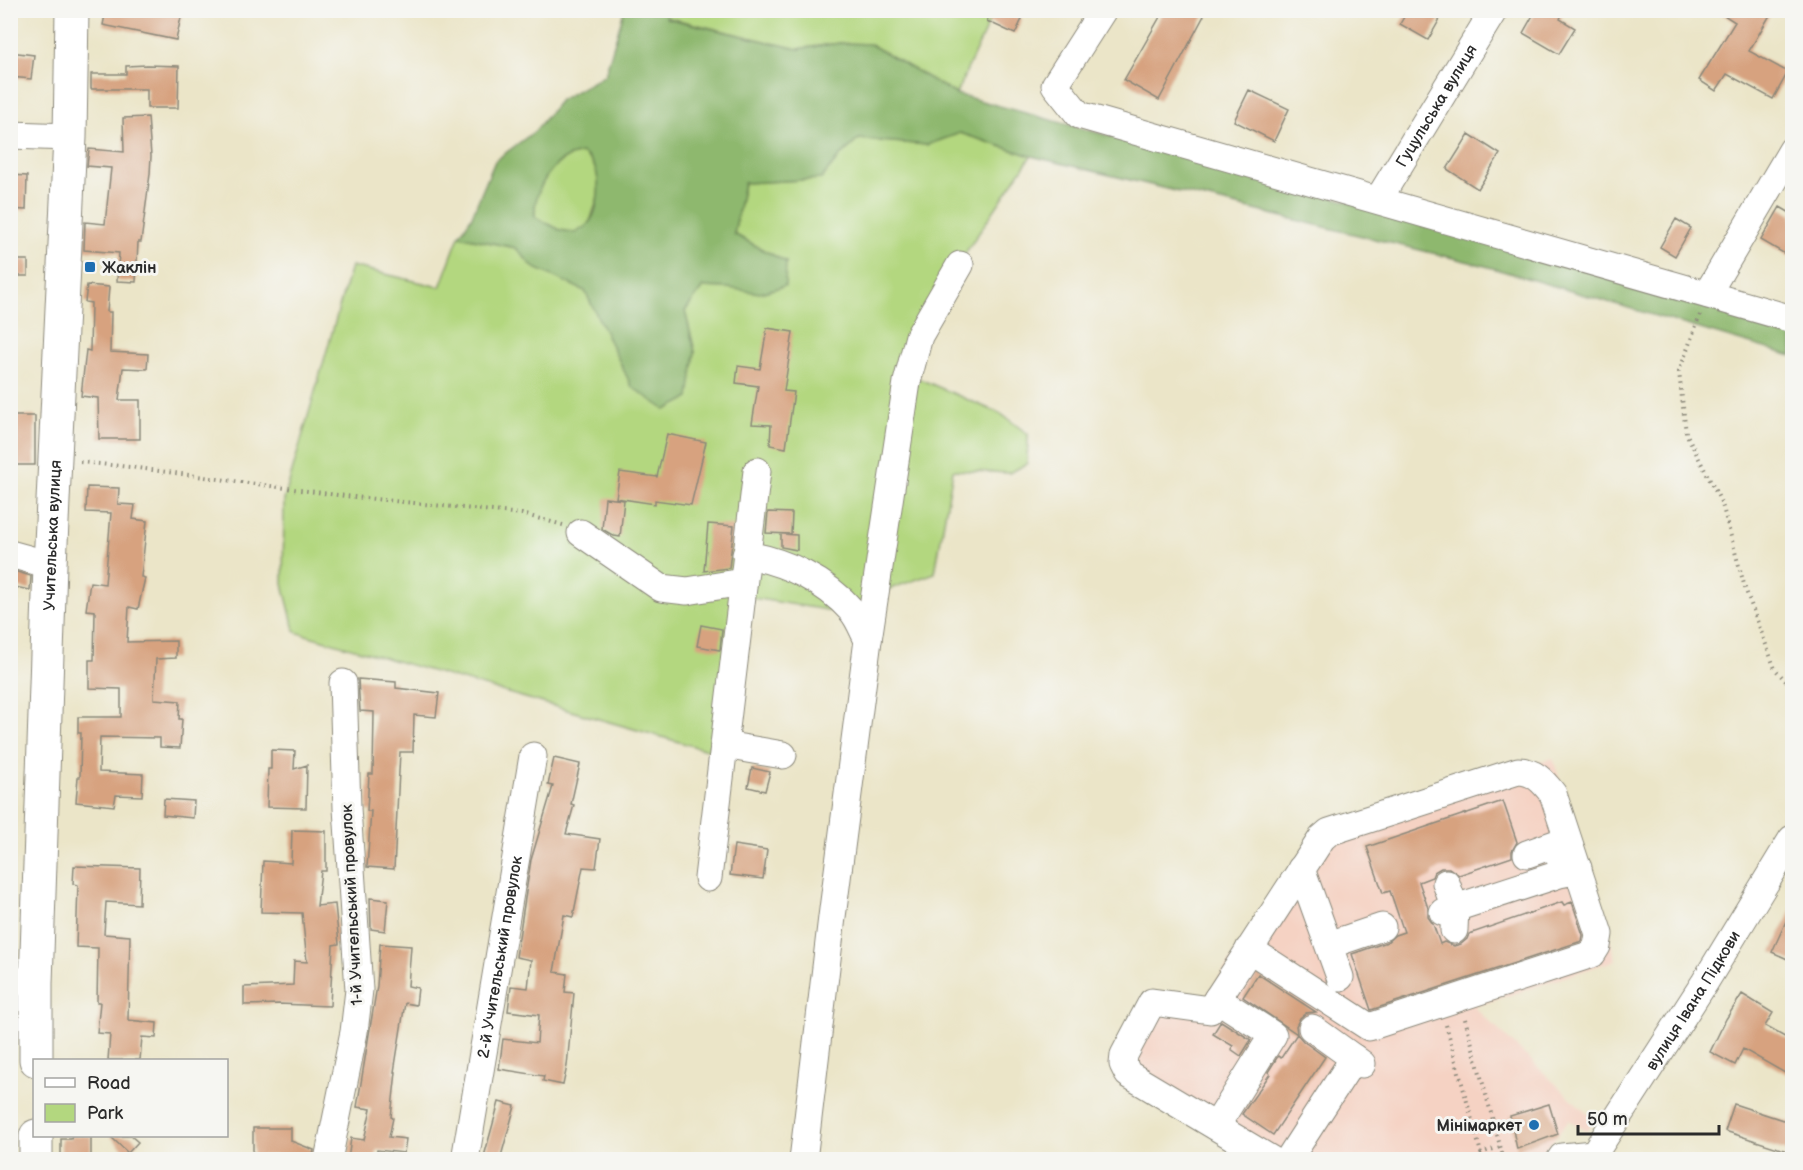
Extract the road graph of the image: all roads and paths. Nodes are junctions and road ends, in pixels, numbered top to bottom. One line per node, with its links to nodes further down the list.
1 (72, 10): 5 (main road, Учительська вулиця)
2 (1103, 10): 7 (street)
3 (1494, 10): 7 (street, Гуцульська вулиця)
4 (10, 135): 5 (street)
5 (70, 137): 11 (main road, Учительська вулиця)
6 (1792, 150): 9 (street)
7 (1378, 200): 9 (street)
8 (960, 265): 18 (street)
9 (1707, 294): 10 (street); 20 (path)
10 (1792, 319)
11 (55, 460): 13 (path); 16 (main road, Учительська вулиця)
12 (757, 471): 15 (street)
13 (581, 533): 17 (street)
14 (10, 554): 16 (street)
15 (746, 555): 17 (street); 18 (street)
16 (50, 565): 34 (main road, Учительська вулиця)
17 (743, 582): 21 (street)
18 (868, 640): 48 (street)
19 (343, 683): 46 (street, 1-й Учительський провулок)
20 (1792, 688)
21 (724, 745): 22 (street); 28 (street)
22 (783, 755)
23 (533, 756): 47 (street, 2-й Учительський провулок)
24 (1792, 839): 43 (street, вулиця Івана Підкови)
25 (1527, 854): 27 (street)
26 (1301, 869): 27 (street); 31 (street); 32 (street)
27 (1572, 870): 29 (street); 36 (street)
28 (708, 878)
29 (1446, 883)
30 (1382, 927): 31 (street)
31 (1329, 945): 33 (street)
32 (1249, 949): 35 (street); 36 (street)
33 (1340, 976)
34 (23, 982): 38 (main road, Учительська вулиця)
35 (1217, 999): 39 (street); 39 (street)
36 (1450, 1001): 41 (path); 41 (path)
37 (1312, 1028): 49 (street)
38 (36, 1059)
39 (1216, 1126): 42 (street)
40 (36, 1137): 45 (main road)
41 (1500, 1147): 50 (path)
42 (1263, 1150)
43 (1591, 1157): 44 (street)
44 (1557, 1159)
45 (36, 1160)
46 (328, 1160)
47 (465, 1160)
48 (803, 1160)
49 (1288, 1160)
50 (1504, 1160)

